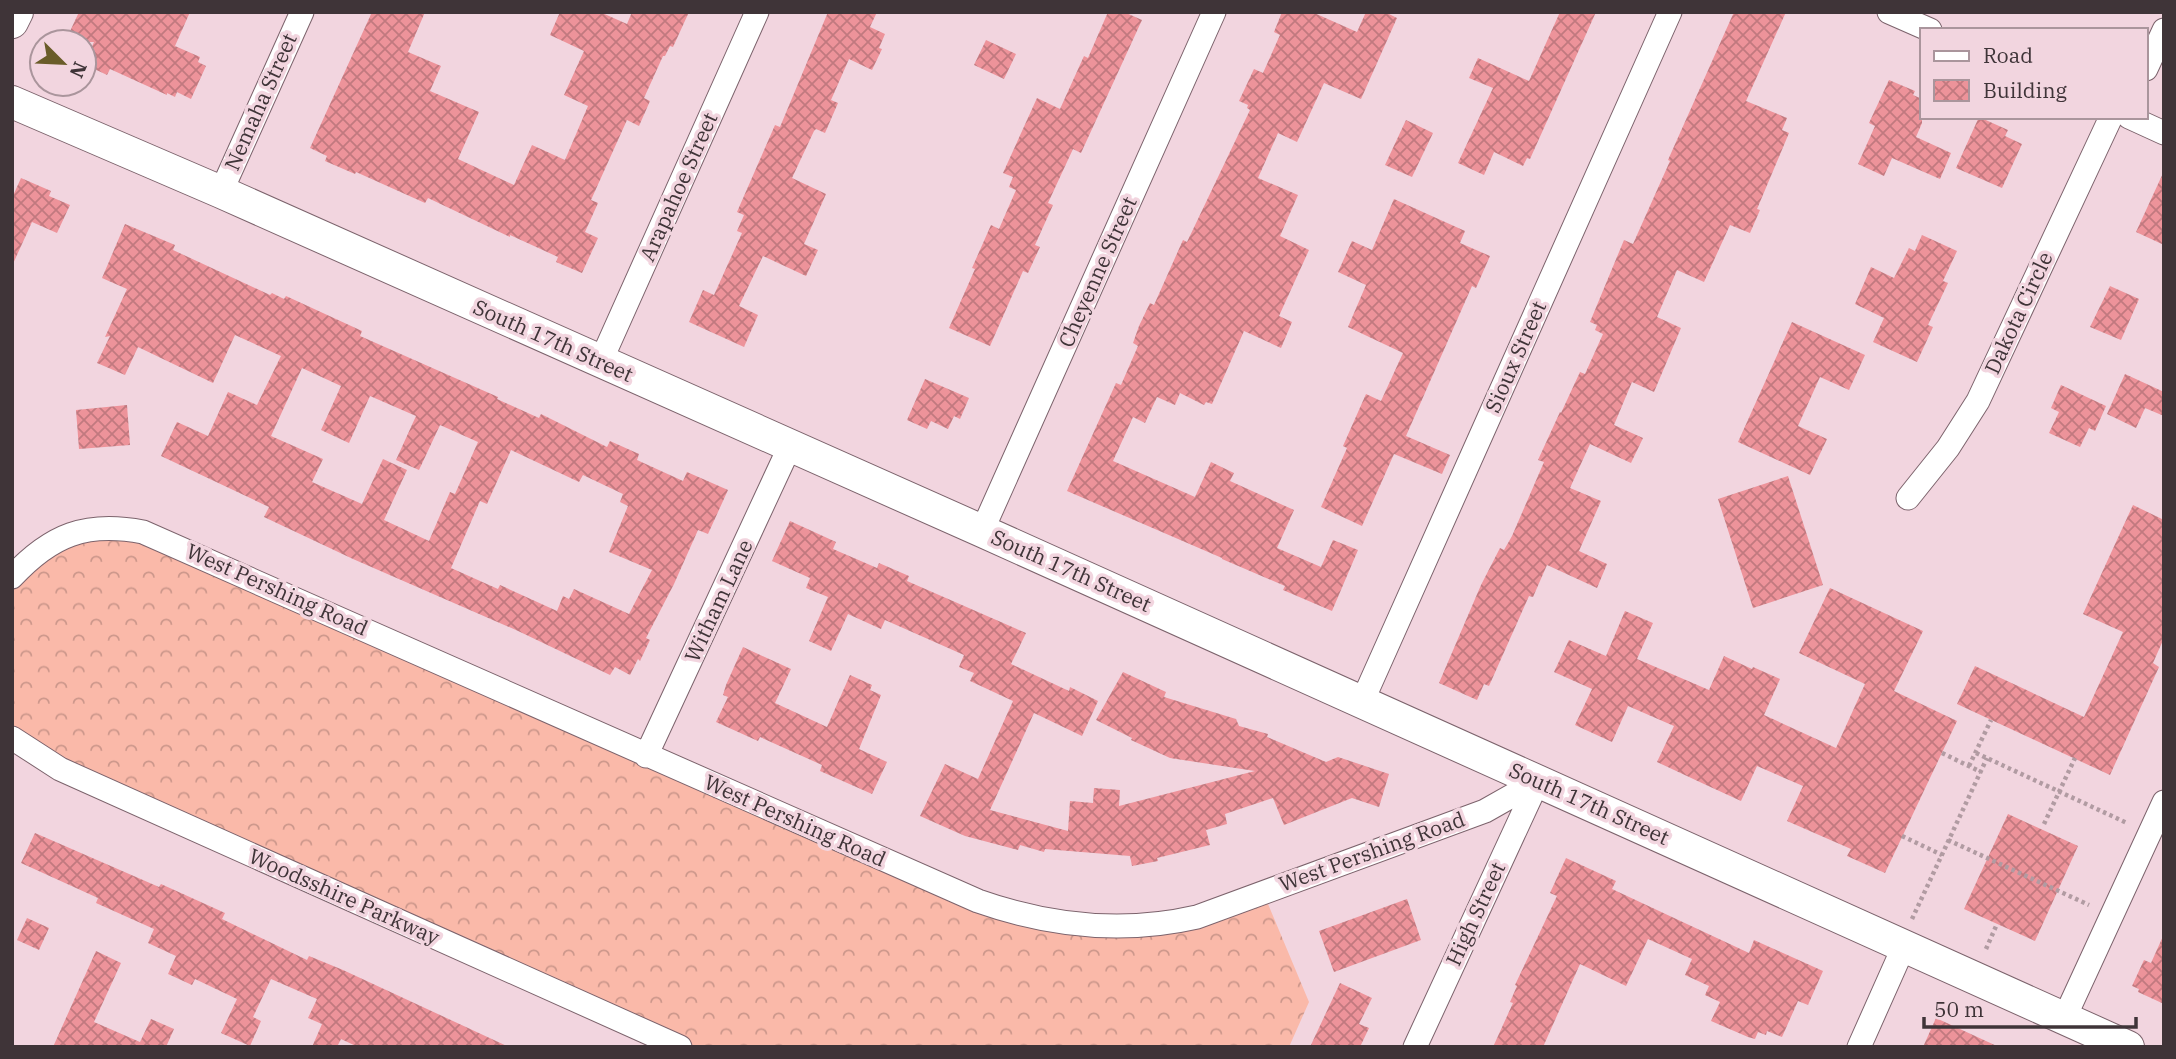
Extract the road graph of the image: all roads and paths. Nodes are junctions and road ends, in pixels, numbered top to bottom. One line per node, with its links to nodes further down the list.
1 (17, 12): 7 (street)
2 (302, 12): 15 (street, Nemaha Street)
3 (757, 12): 16 (street, Arapahoe Street)
4 (1214, 12): 19 (street, Cheyenne Street)
5 (1670, 12): 21 (street, Sioux Street)
6 (1889, 12): 8 (street)
7 (12, 22)
8 (1925, 28)
9 (2164, 30): 10 (street)
10 (2148, 65)
11 (12, 102): 15 (street, South 17th Street)
12 (2110, 119): 18 (street, Dakota Circle)
13 (2133, 119): 14 (street)
14 (2164, 133)
15 (221, 192): 16 (street, South 17th Street)
16 (600, 363): 17 (street, South 17th Street)
17 (790, 446): 19 (street, South 17th Street); 26 (street, Witham Lane)
18 (1908, 498)
19 (982, 531): 21 (street, South 17th Street)
20 (12, 577): 26 (street, West Pershing Road)
21 (1362, 702): 31 (street, South 17th Street)
22 (1991, 720): 25 (path)
23 (12, 738): 44 (street, Woodsshire Parkway)
24 (1942, 753): 29 (path)
25 (1976, 753): 27 (path); 29 (path)
26 (646, 755): 31 (street, West Pershing Road)
27 (1987, 758): 30 (path); 32 (path)
28 (2075, 758): 32 (path)
29 (1969, 766): 30 (path)
30 (1981, 772): 37 (path)
31 (1538, 781): 41 (street, South 17th Street); 45 (street, High Street)
32 (2059, 792): 34 (path); 35 (path)
33 (2164, 803): 35 (street)
34 (2044, 824)
35 (2149, 834): 39 (street)
36 (1902, 836): 38 (path)
37 (1948, 841): 38 (path); 39 (path)
38 (1942, 855): 41 (path)
39 (2112, 916): 43 (street)
40 (1997, 924): 42 (path)
41 (1902, 945): 43 (street, South 17th Street); 46 (street)
42 (1986, 949)
43 (2064, 1019): 47 (street, South 17th Street)
44 (680, 1047)
45 (1415, 1047)
46 (1859, 1047)
47 (2128, 1047)

